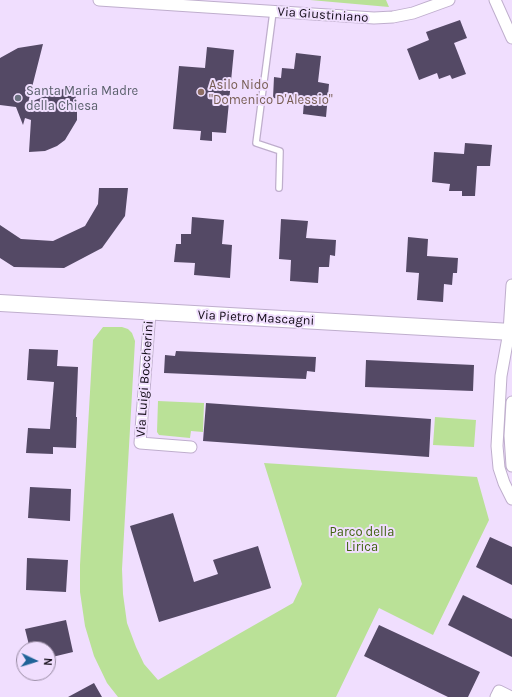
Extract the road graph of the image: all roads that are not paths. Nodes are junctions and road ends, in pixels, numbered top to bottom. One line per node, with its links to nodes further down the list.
1 (99, 0): 2 (street, Via Giustiniano)
2 (111, 0): 5 (street, Via Giustiniano)
3 (449, 0): 5 (street, Via Giustiniano)
4 (495, 0): 6 (street)
5 (272, 12): 7 (lane)
6 (512, 38)
7 (279, 188)
8 (512, 285): 11 (street)
9 (0, 303): 10 (street, Via Pietro Mascagni)
10 (150, 312): 11 (street, Via Pietro Mascagni); 14 (street, Via Luigi Boccherini)
11 (510, 332): 12 (street); 16 (street)
12 (512, 349)
13 (512, 402): 15 (street)
14 (191, 447)
15 (512, 466)
16 (512, 499)
17 (496, 697): 18 (street)
18 (511, 697)

